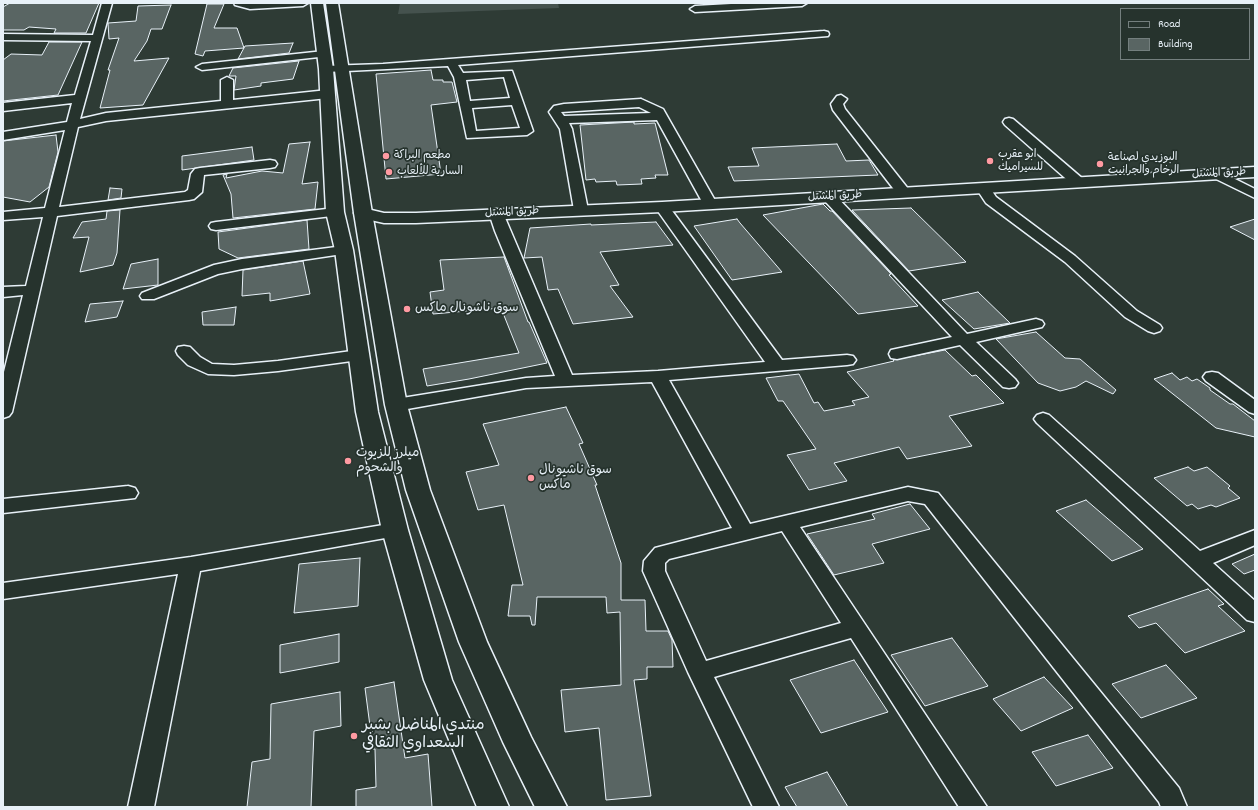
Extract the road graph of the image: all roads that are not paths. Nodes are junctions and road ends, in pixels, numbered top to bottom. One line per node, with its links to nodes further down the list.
1 (107, 3): 10 (street)
2 (239, 3): 3 (street)
3 (303, 3)
4 (317, 3): 12 (main road)
5 (332, 3): 12 (main road)
6 (802, 3): 7 (street)
7 (695, 9)
8 (824, 34): 11 (street)
9 (4, 37): 10 (street)
10 (98, 38): 17 (street)
11 (452, 62): 12 (street); 14 (street)
12 (331, 64): 13 (street); 16 (main road); 41 (main road)
13 (202, 67)
14 (460, 77): 19 (street); 21 (street)
15 (227, 80): 20 (street)
16 (328, 94): 20 (street); 38 (main road)
17 (81, 98): 22 (street); 24 (street)
18 (842, 99): 31 (street)
19 (518, 101): 21 (street); 21 (street)
20 (227, 104): 24 (street)
21 (465, 105)
22 (3, 107)
23 (1009, 122): 29 (street)
24 (72, 125): 25 (street); 37 (street)
25 (3, 136)
26 (270, 164): 37 (street)
27 (1255, 172): 28 (main road, طريق المشتل)
28 (1217, 174): 29 (main road, طريق المشتل); 32 (street)
29 (1078, 182): 30 (main road, طريق المشتل)
30 (983, 188): 31 (main road, طريق المشتل); 48 (street)
31 (904, 193): 33 (main road, طريق المشتل)
32 (1255, 194)
33 (829, 197): 34 (main road, طريق المشتل); 49 (street)
34 (710, 204): 35 (main road, طريق المشتل); 36 (street)
35 (662, 207): 36 (main road, طريق المشتل); 54 (street)
36 (581, 210): 39 (main road, طريق المشتل)
37 (52, 212): 40 (street); 44 (street)
38 (335, 212): 42 (street); 43 (main road)
39 (496, 214): 41 (main road, طريق المشتل); 57 (street)
40 (3, 216)
41 (364, 223): 59 (main road)
42 (216, 226)
43 (344, 250): 46 (street); 51 (main road)
44 (33, 290): 45 (street); 61 (street)
45 (3, 292)
46 (148, 296)
47 (1036, 324): 49 (street)
48 (1154, 328)
49 (964, 340): 52 (street); 58 (street)
50 (184, 351): 51 (street)
51 (359, 354): 66 (main road)
52 (897, 354)
53 (847, 360): 54 (street)
54 (777, 366): 55 (street)
55 (658, 376): 57 (street); 67 (street)
56 (1212, 377): 60 (street)
57 (565, 380): 59 (street)
58 (1009, 383)
59 (396, 405): 77 (main road)
60 (1255, 408)
61 (3, 412)
62 (1043, 419): 69 (street)
63 (128, 493): 64 (street)
64 (3, 506)
65 (787, 523): 67 (street); 73 (street); 80 (street)
66 (394, 530): 70 (street); 76 (main road)
67 (744, 532): 74 (street)
68 (1255, 537): 69 (street)
69 (1197, 561): 72 (street)
70 (191, 565): 71 (street); 75 (street)
71 (3, 591)
72 (1255, 614)
73 (856, 628): 74 (street); 79 (street)
74 (700, 672): 78 (street)
75 (141, 807)
76 (493, 807)
77 (551, 807)
78 (766, 807)
79 (974, 807)
80 (1174, 807)

